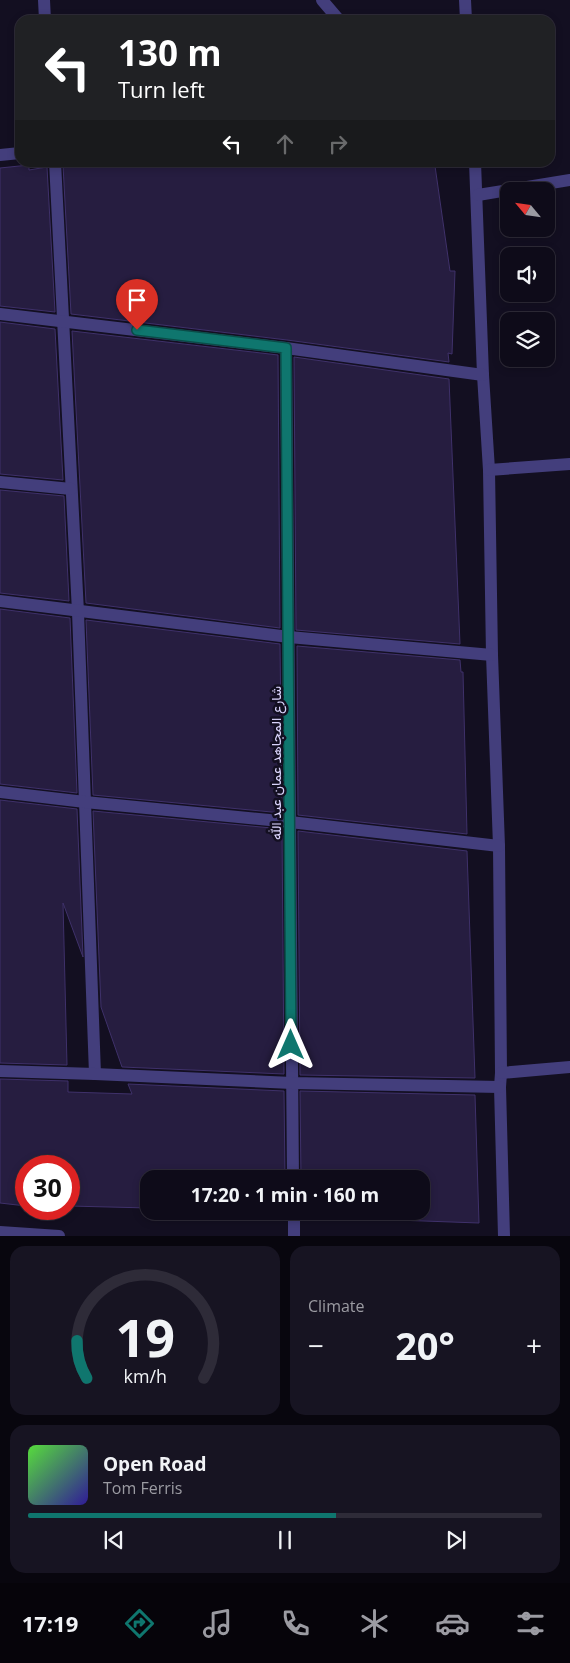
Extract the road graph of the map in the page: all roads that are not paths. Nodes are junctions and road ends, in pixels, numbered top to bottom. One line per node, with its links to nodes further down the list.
1 (44, 0): 4 (street)
2 (322, 0): 5 (street)
3 (465, 0): 6 (street)
4 (45, 15)
5 (335, 15)
6 (466, 15)
7 (15, 153): 8 (street)
8 (0, 154)
9 (55, 167): 14 (street)
10 (476, 167): 12 (street)
11 (570, 180): 12 (street)
12 (478, 196): 16 (street)
13 (0, 314): 14 (street)
14 (63, 321): 15 (street); 20 (street)
15 (286, 348): 16 (street); 23 (street, شارع المجاهد عمان عبد الله)
16 (483, 375): 18 (street)
17 (570, 464): 18 (street)
18 (489, 470): 24 (street)
19 (0, 482): 20 (street)
20 (71, 489): 22 (street)
21 (0, 601): 22 (street)
22 (78, 612): 23 (street); 26 (street)
23 (288, 637): 24 (street); 27 (street, شارع المجاهد عمان عبد الله)
24 (492, 655): 28 (street)
25 (0, 792): 26 (street)
26 (85, 802): 27 (street); 32 (street)
27 (290, 822): 28 (street); 33 (street, شارع المجاهد عمان عبد الله)
28 (499, 846): 31 (street)
29 (570, 1067): 31 (street)
30 (0, 1072): 32 (street)
31 (501, 1073): 34 (street)
32 (95, 1074): 33 (street)
33 (292, 1083): 34 (street); 35 (street, شارع المجاهد عمان عبد الله)
34 (500, 1087): 40 (street)
35 (293, 1170)
36 (294, 1220): 39 (street)
37 (0, 1232): 38 (street)
38 (59, 1236)
39 (294, 1236)
40 (504, 1236)

